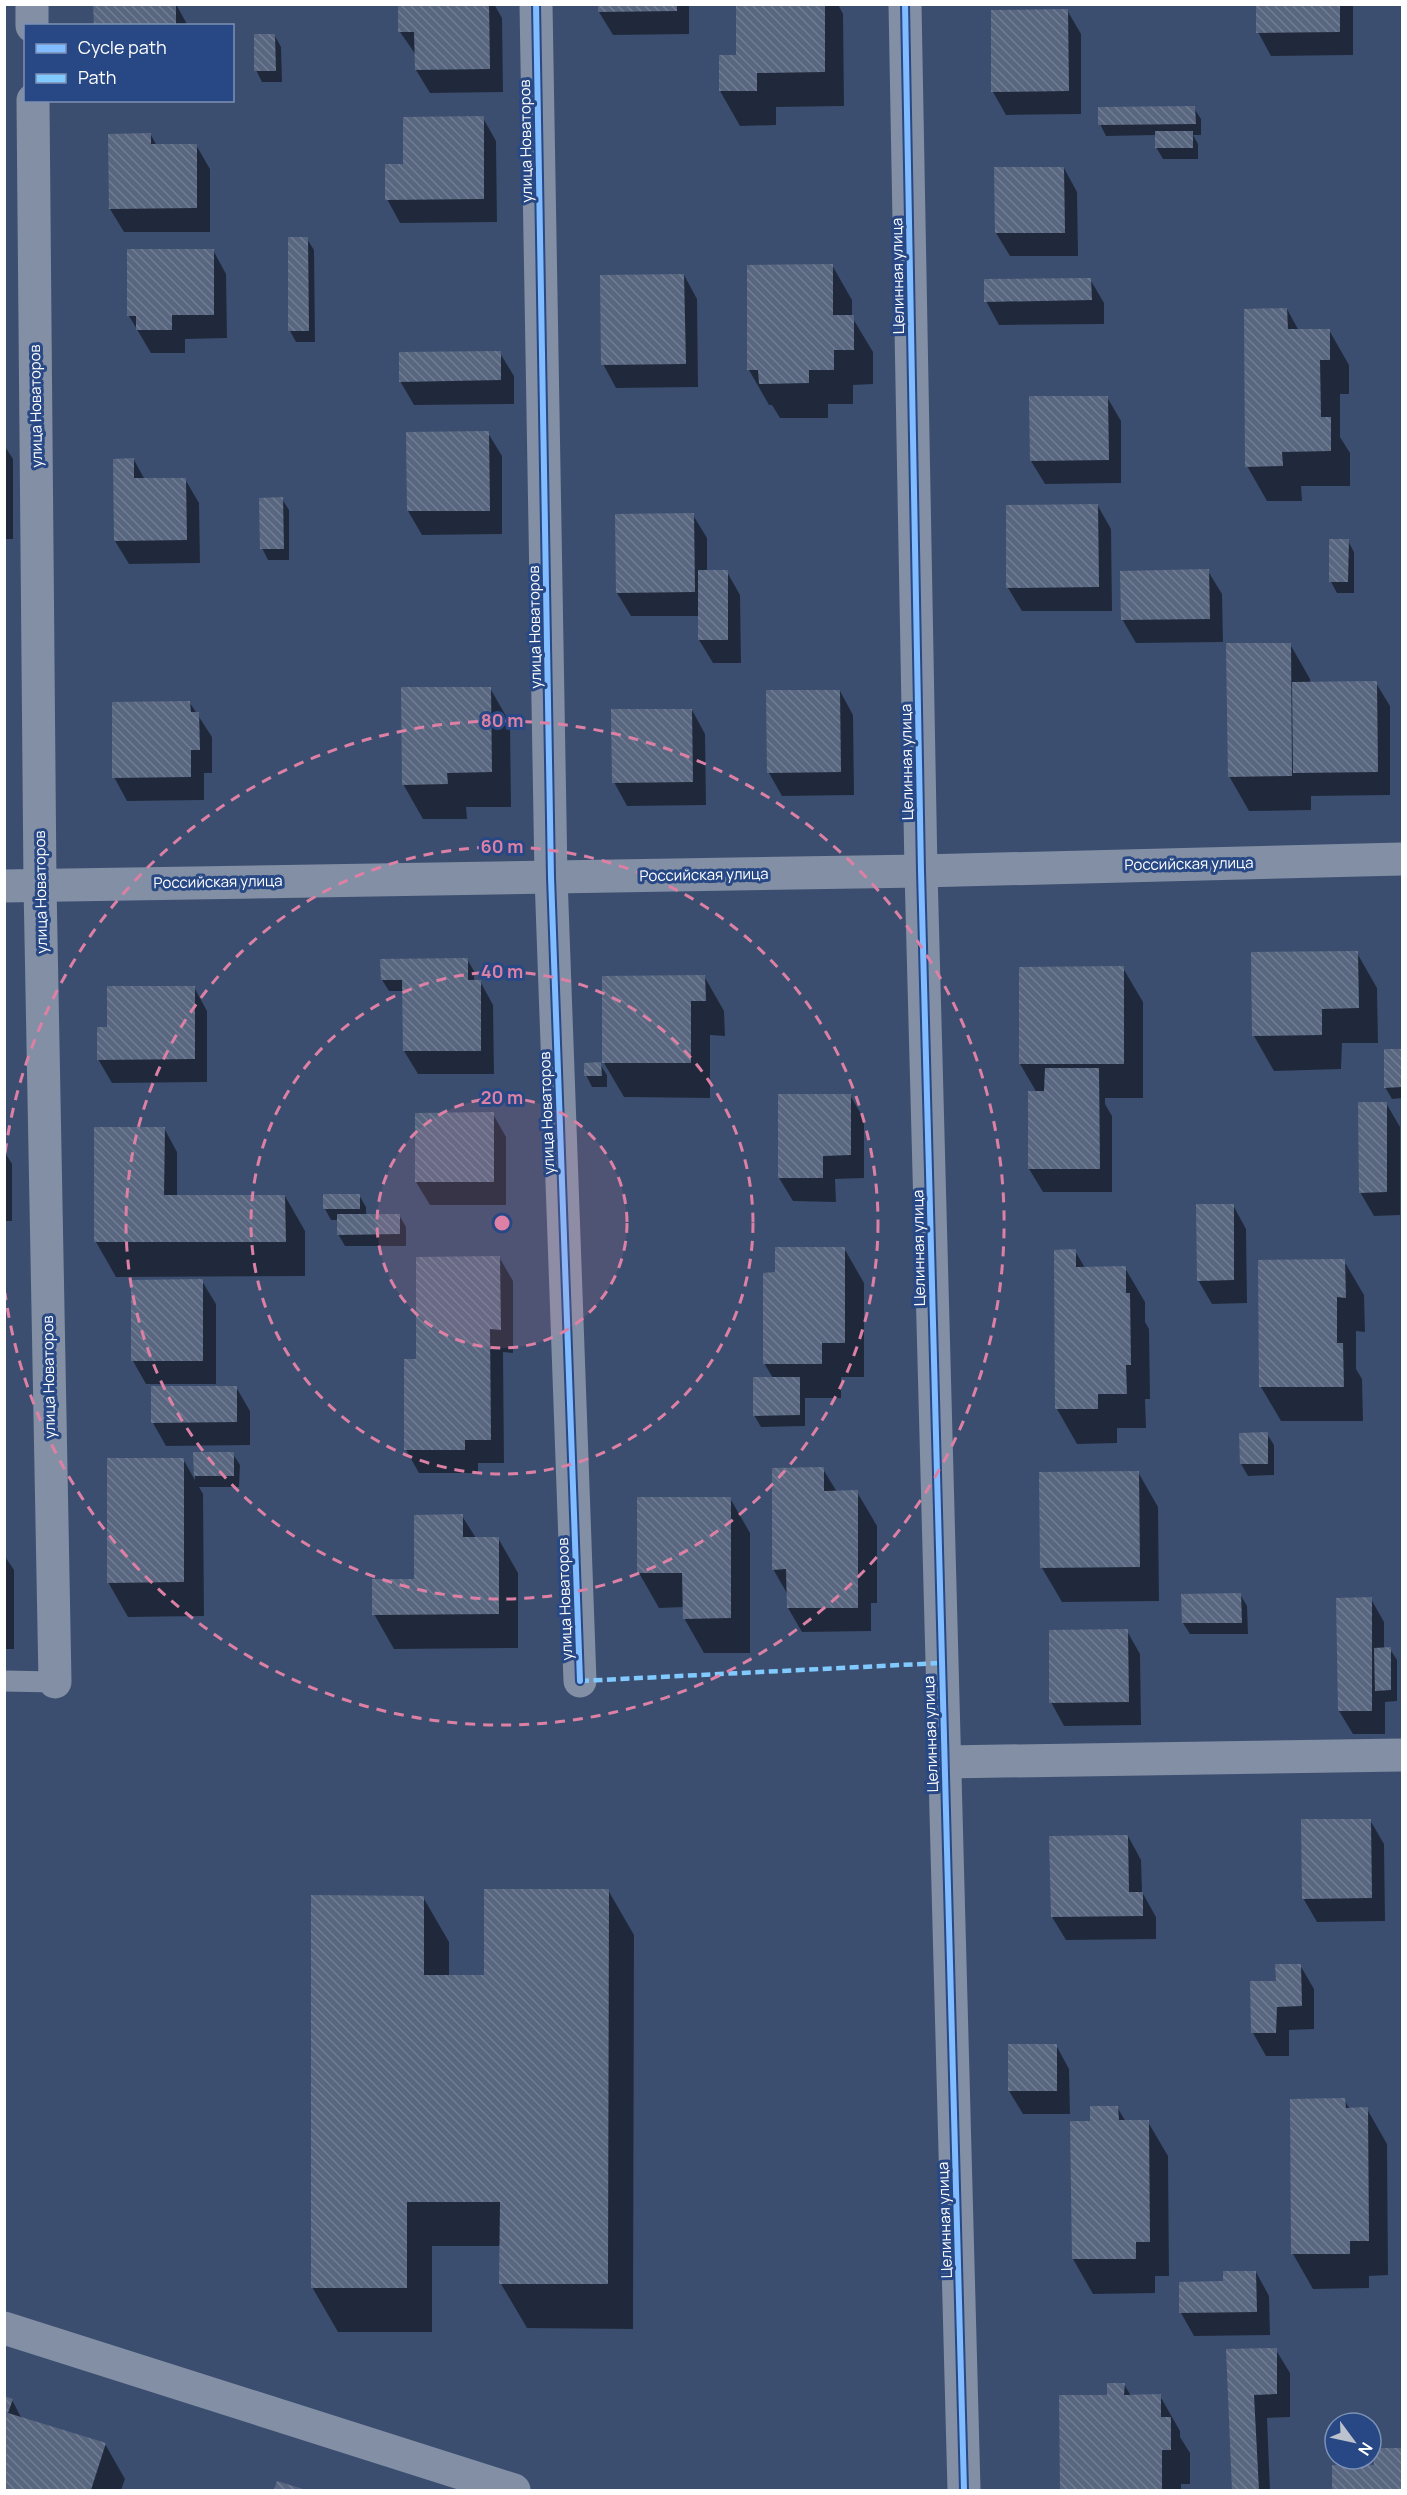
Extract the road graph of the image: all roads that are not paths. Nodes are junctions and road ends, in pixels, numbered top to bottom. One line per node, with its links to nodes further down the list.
1 (32, 4): 4 (street)
2 (536, 4): 8 (street, улица Новаторов)
3 (905, 4): 7 (street, Целинная улица)
4 (32, 24)
5 (33, 102): 9 (street, улица Новаторов)
6 (1402, 859): 7 (street, Российская улица)
7 (921, 871): 8 (street, Российская улица); 15 (street, Целинная улица)
8 (551, 877): 9 (street, Российская улица); 12 (street, улица Новаторов)
9 (40, 885): 10 (street, Российская улица); 13 (street, улица Новаторов)
10 (4, 886)
11 (4, 1681): 13 (lane)
12 (580, 1681)
13 (55, 1682)
14 (1402, 1755): 15 (street)
15 (944, 1762): 18 (street, Целинная улица)
16 (4, 2328): 17 (street)
17 (514, 2490)
18 (964, 2490)

